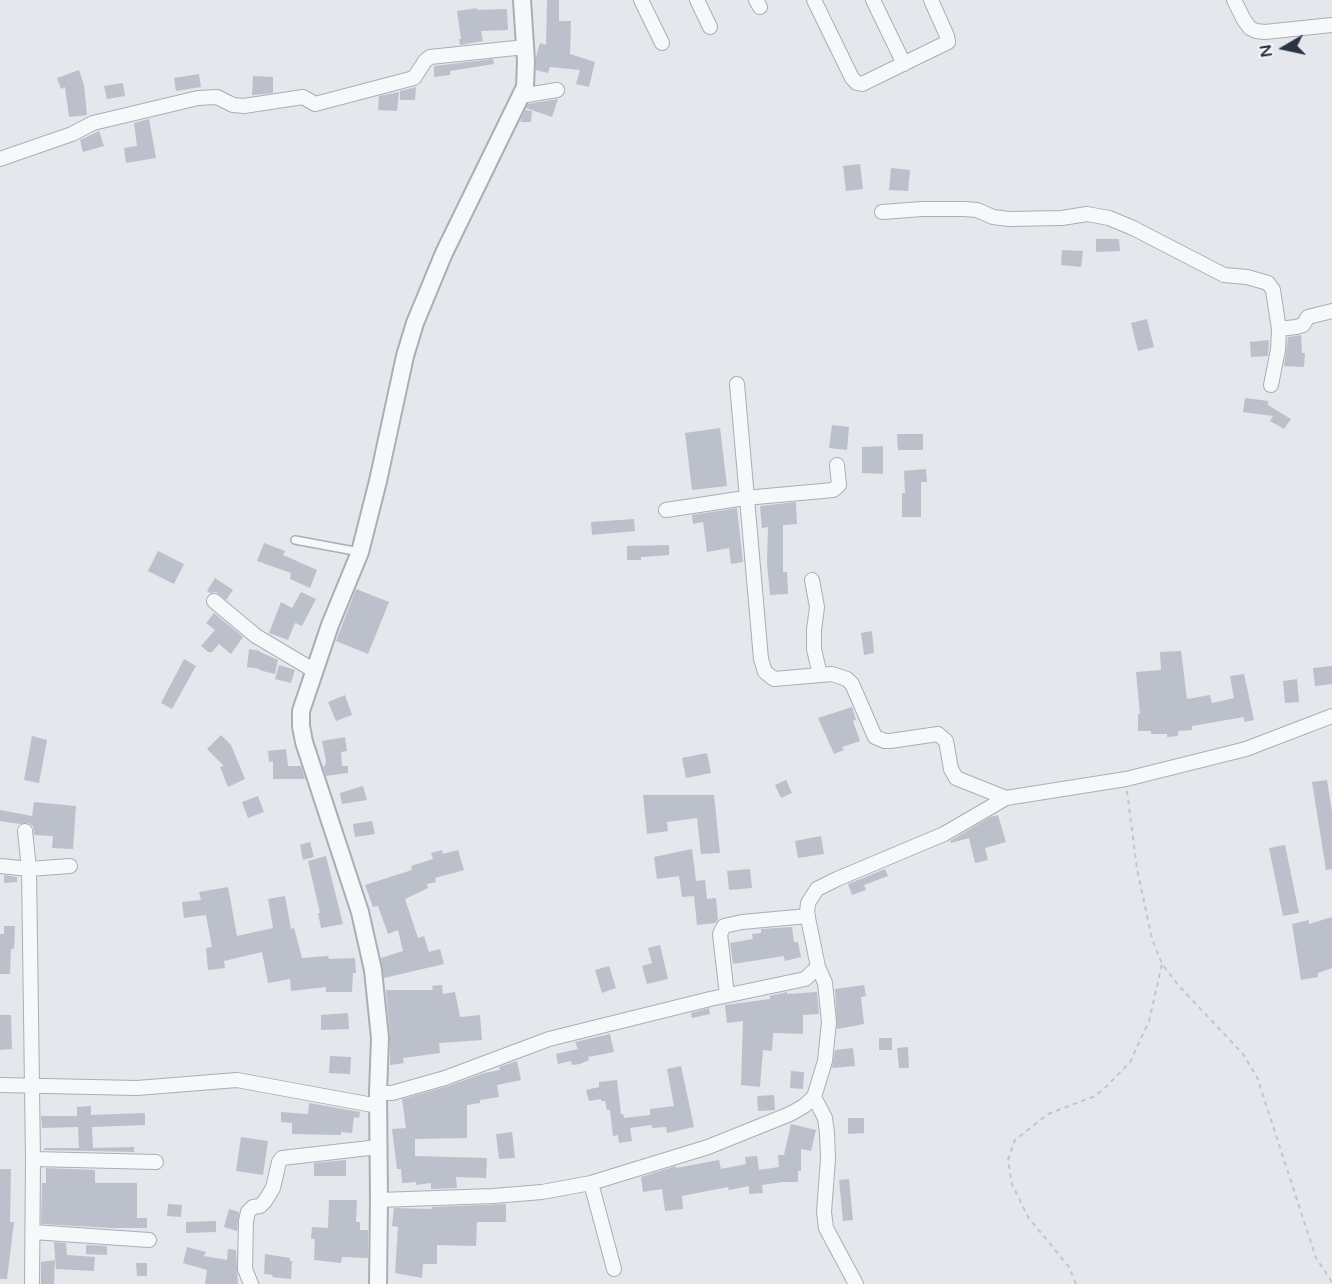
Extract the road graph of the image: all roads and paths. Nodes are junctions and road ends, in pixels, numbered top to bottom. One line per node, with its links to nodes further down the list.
1 (522, 0): 11 (street)
2 (641, 0): 10 (street)
3 (697, 0): 9 (street)
4 (814, 0): 12 (street)
5 (873, 0): 12 (street)
6 (931, 0): 12 (street)
7 (1234, 0): 8 (street)
8 (1332, 25)
9 (710, 27)
10 (662, 43)
11 (525, 47): 14 (street); 15 (street)
12 (904, 64)
13 (557, 90): 14 (street)
14 (521, 96): 25 (street)
15 (0, 159)
16 (882, 212): 18 (street)
17 (1332, 311): 18 (street)
18 (1279, 329): 20 (street)
19 (737, 384): 22 (street)
20 (1271, 385)
21 (837, 465): 22 (street)
22 (745, 498): 23 (street); 29 (street)
23 (666, 510)
24 (295, 540): 25 (lane)
25 (360, 552): 28 (street)
26 (812, 580): 29 (street)
27 (214, 601): 28 (street)
28 (315, 671): 44 (street)
29 (820, 675): 32 (street)
30 (1332, 716): 31 (street)
31 (1126, 779): 32 (street); 38 (path)
32 (1006, 798): 37 (street)
33 (25, 831): 36 (street)
34 (0, 866): 36 (street)
35 (70, 866): 36 (street)
36 (29, 868): 42 (street)
37 (808, 916): 39 (street); 40 (street)
38 (1162, 964): 53 (path); 58 (path)
39 (818, 967): 40 (street); 43 (street)
40 (727, 995): 44 (street)
41 (0, 1085): 42 (street)
42 (32, 1085): 44 (street); 46 (street)
43 (814, 1096): 48 (street); 57 (street)
44 (378, 1099): 45 (street)
45 (378, 1148): 49 (street); 55 (street)
46 (33, 1159): 47 (street); 50 (street)
47 (156, 1162)
48 (591, 1183): 49 (street); 52 (street)
49 (379, 1200): 56 (street)
50 (33, 1232): 51 (street); 54 (street)
51 (149, 1240)
52 (614, 1269)
53 (1332, 1282)
54 (32, 1284)
55 (251, 1284)
56 (378, 1284)
57 (856, 1284)
58 (1076, 1284)

